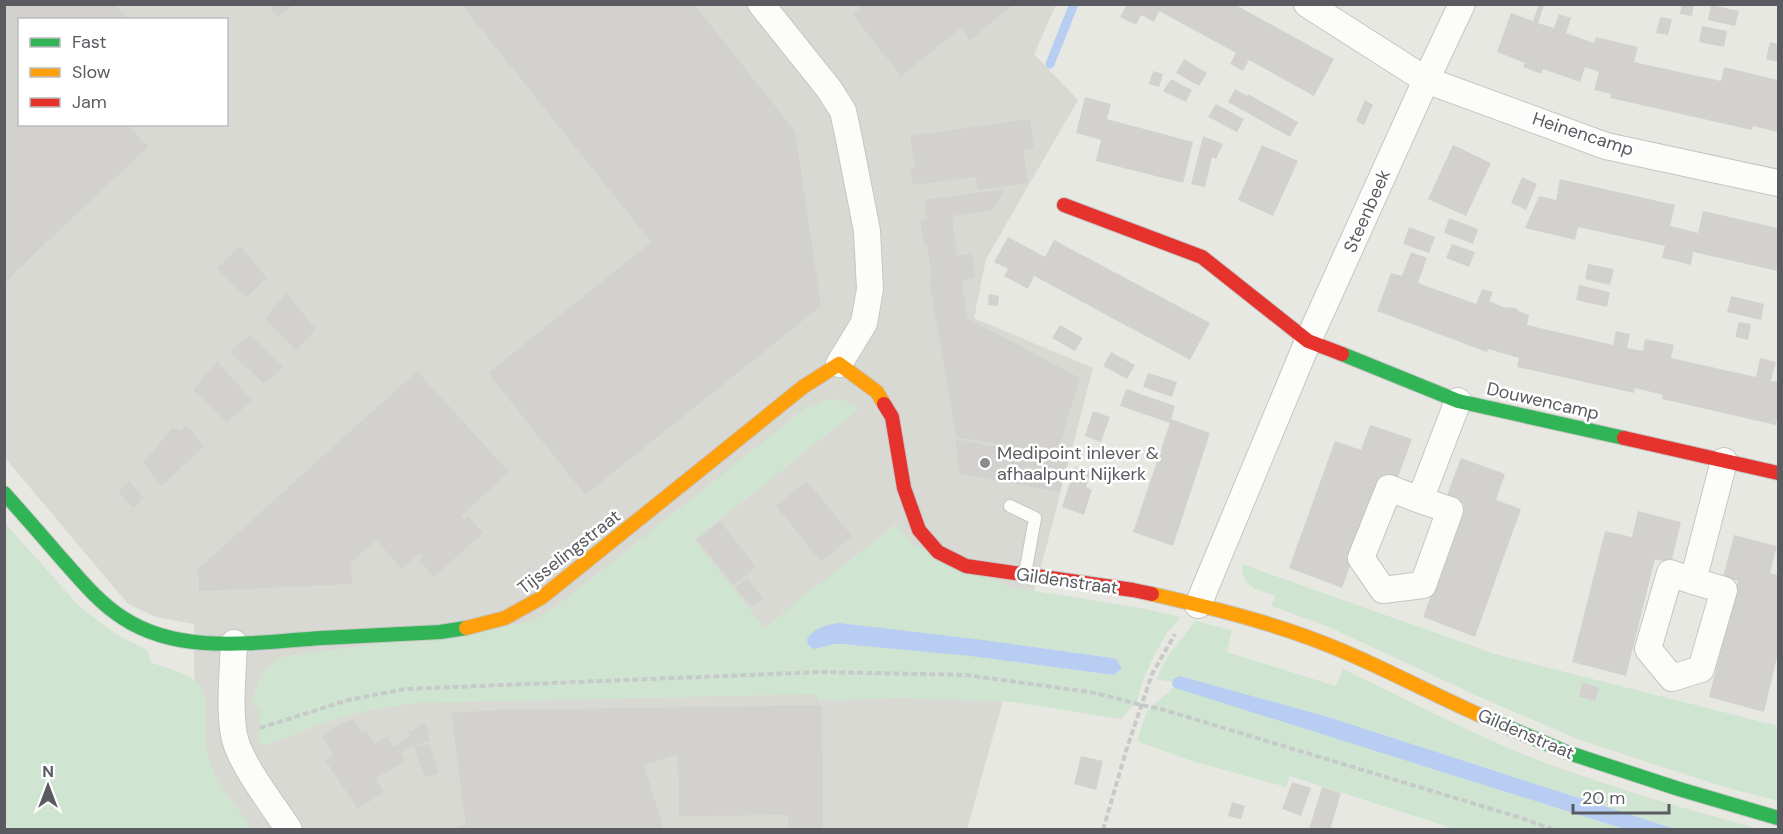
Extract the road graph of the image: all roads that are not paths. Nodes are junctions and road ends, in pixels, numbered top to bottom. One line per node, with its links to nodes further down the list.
1 (761, 4): 8 (street)
2 (1308, 4): 4 (street)
3 (1462, 4): 4 (street, Steenbeek)
4 (1426, 80): 5 (street, Heinencamp); 7 (street, Steenbeek)
5 (1779, 183)
6 (1064, 205): 7 (street)
7 (1308, 341): 9 (street, Douwencamp); 17 (street, Steenbeek)
8 (839, 364): 15 (street, Gildenstraat); 18 (street, Tijsselingstraat)
9 (1458, 400): 10 (street, Douwencamp); 13 (street)
10 (1724, 461): 11 (street, Douwencamp); 16 (street)
11 (1779, 473)
12 (4, 493): 18 (street, Tijsselingstraat)
13 (1420, 500)
14 (1010, 506): 15 (lane)
15 (1025, 575): 17 (street, Gildenstraat)
16 (1693, 581)
17 (1198, 605): 19 (street, Gildenstraat)
18 (234, 642): 20 (street)
19 (1779, 818)
20 (290, 830)

